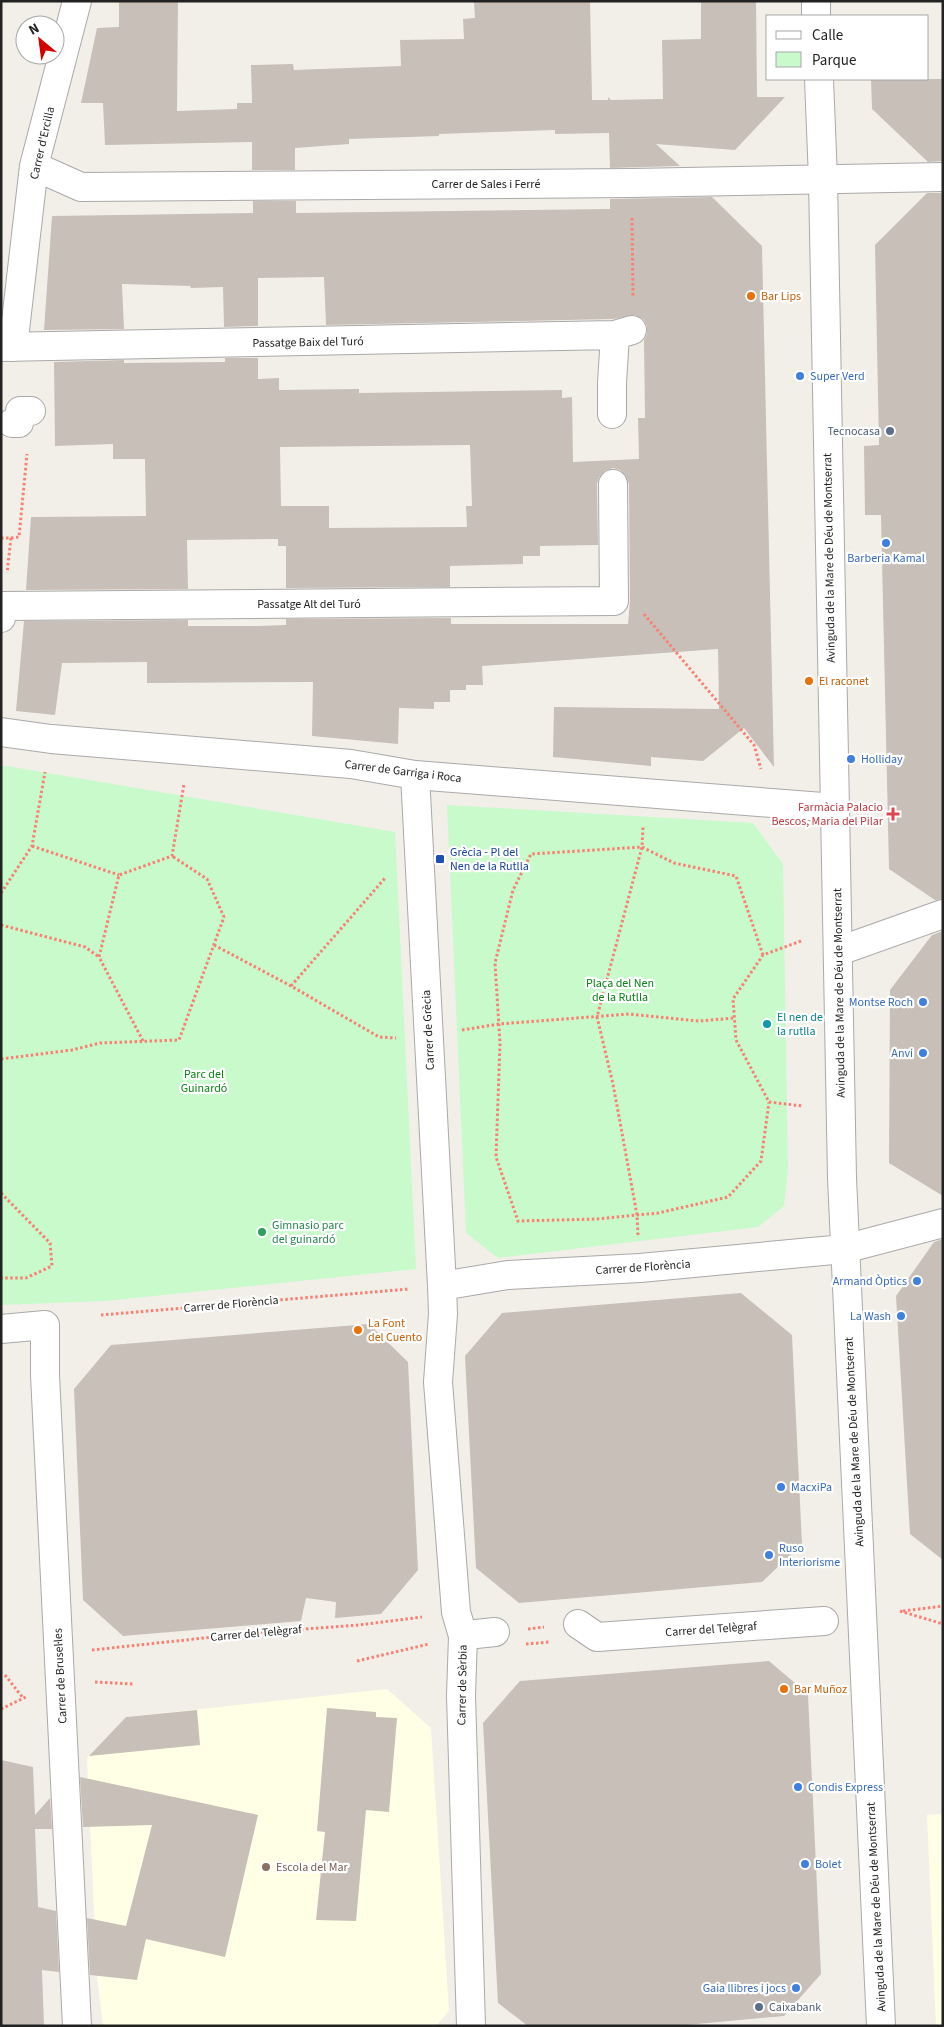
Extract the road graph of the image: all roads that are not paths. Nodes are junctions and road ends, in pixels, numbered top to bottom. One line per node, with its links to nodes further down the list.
1 (77, 1): 5 (street, Carrer d'Ercilla)
2 (816, 1): 3 (street)
3 (816, 15)
4 (819, 80): 7 (street, Avinguda de la Mare de Déu de Montserrat)
5 (34, 166): 7 (street, Carrer de Sales i Ferré); 8 (street, Carrer d'Ercilla)
6 (943, 177): 7 (street, Carrer de Sales i Ferré)
7 (823, 179): 14 (street, Avinguda de la Mare de Déu de Montserrat)
8 (7, 347): 9 (street, Passatge Baix del Turó)
9 (612, 414)
10 (613, 484): 11 (street, Passatge Alt del Turó)
11 (2, 612)
12 (1, 732): 13 (street, Carrer de Garriga i Roca)
13 (415, 775): 14 (street, Carrer de Garriga i Roca); 19 (street, Carrer de Grècia)
14 (836, 808): 16 (street, Avinguda de la Mare de Déu de Montserrat)
15 (943, 914): 16 (street)
16 (839, 951): 18 (street, Avinguda de la Mare de Déu de Montserrat)
17 (943, 1223): 18 (street, Carrer de Florència)
18 (844, 1249): 19 (street, Carrer de Florència); 25 (street, Avinguda de la Mare de Déu de Montserrat)
19 (442, 1286): 24 (street, Carrer de Sèrbia)
20 (1, 1328): 23 (street, Carrer de Brusel·les)
21 (824, 1621): 22 (street, Carrer del Telègraf)
22 (588, 1631)
23 (77, 2026)
24 (471, 2026)
25 (881, 2026)

